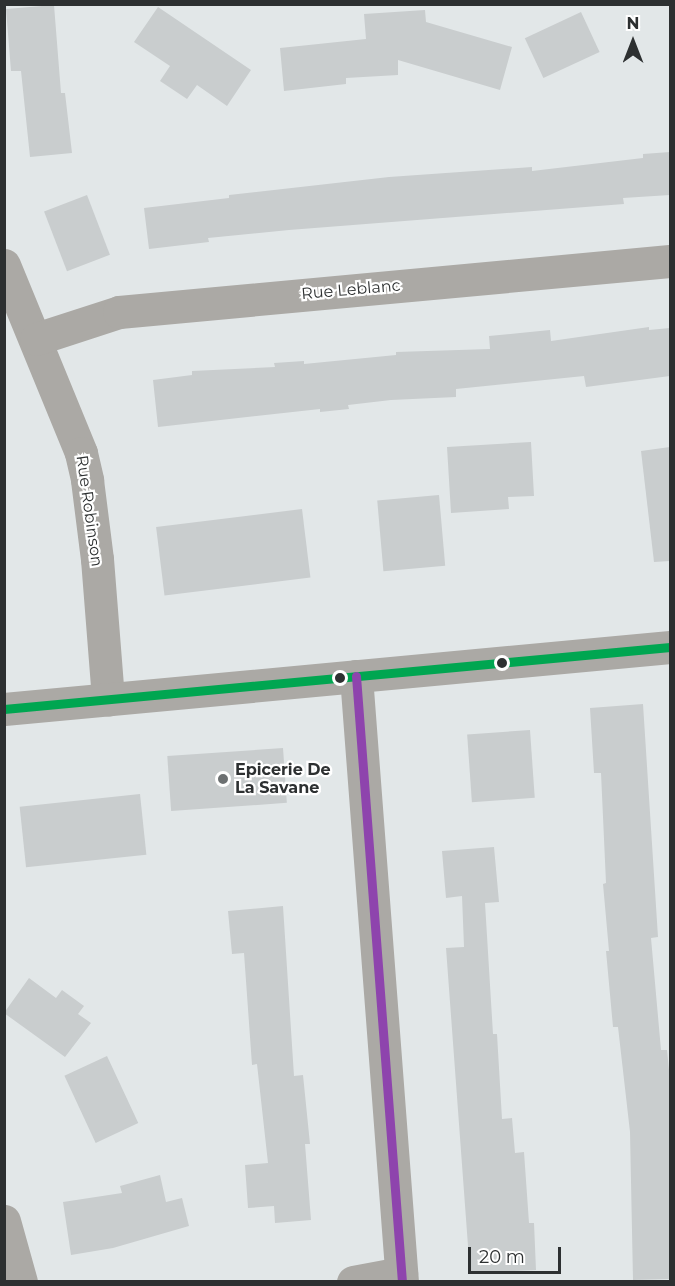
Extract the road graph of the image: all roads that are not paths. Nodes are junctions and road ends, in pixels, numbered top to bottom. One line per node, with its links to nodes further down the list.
1 (670, 261): 3 (street, Rue Leblanc)
2 (4, 265): 3 (street, Rue Robinson)
3 (36, 339): 6 (street, Rue Robinson)
4 (670, 647): 5 (street)
5 (356, 676): 6 (street); 9 (street)
6 (108, 700): 7 (street)
7 (4, 709)
8 (4, 1221): 10 (street)
9 (402, 1277): 11 (street)
10 (21, 1281)
11 (353, 1281)

